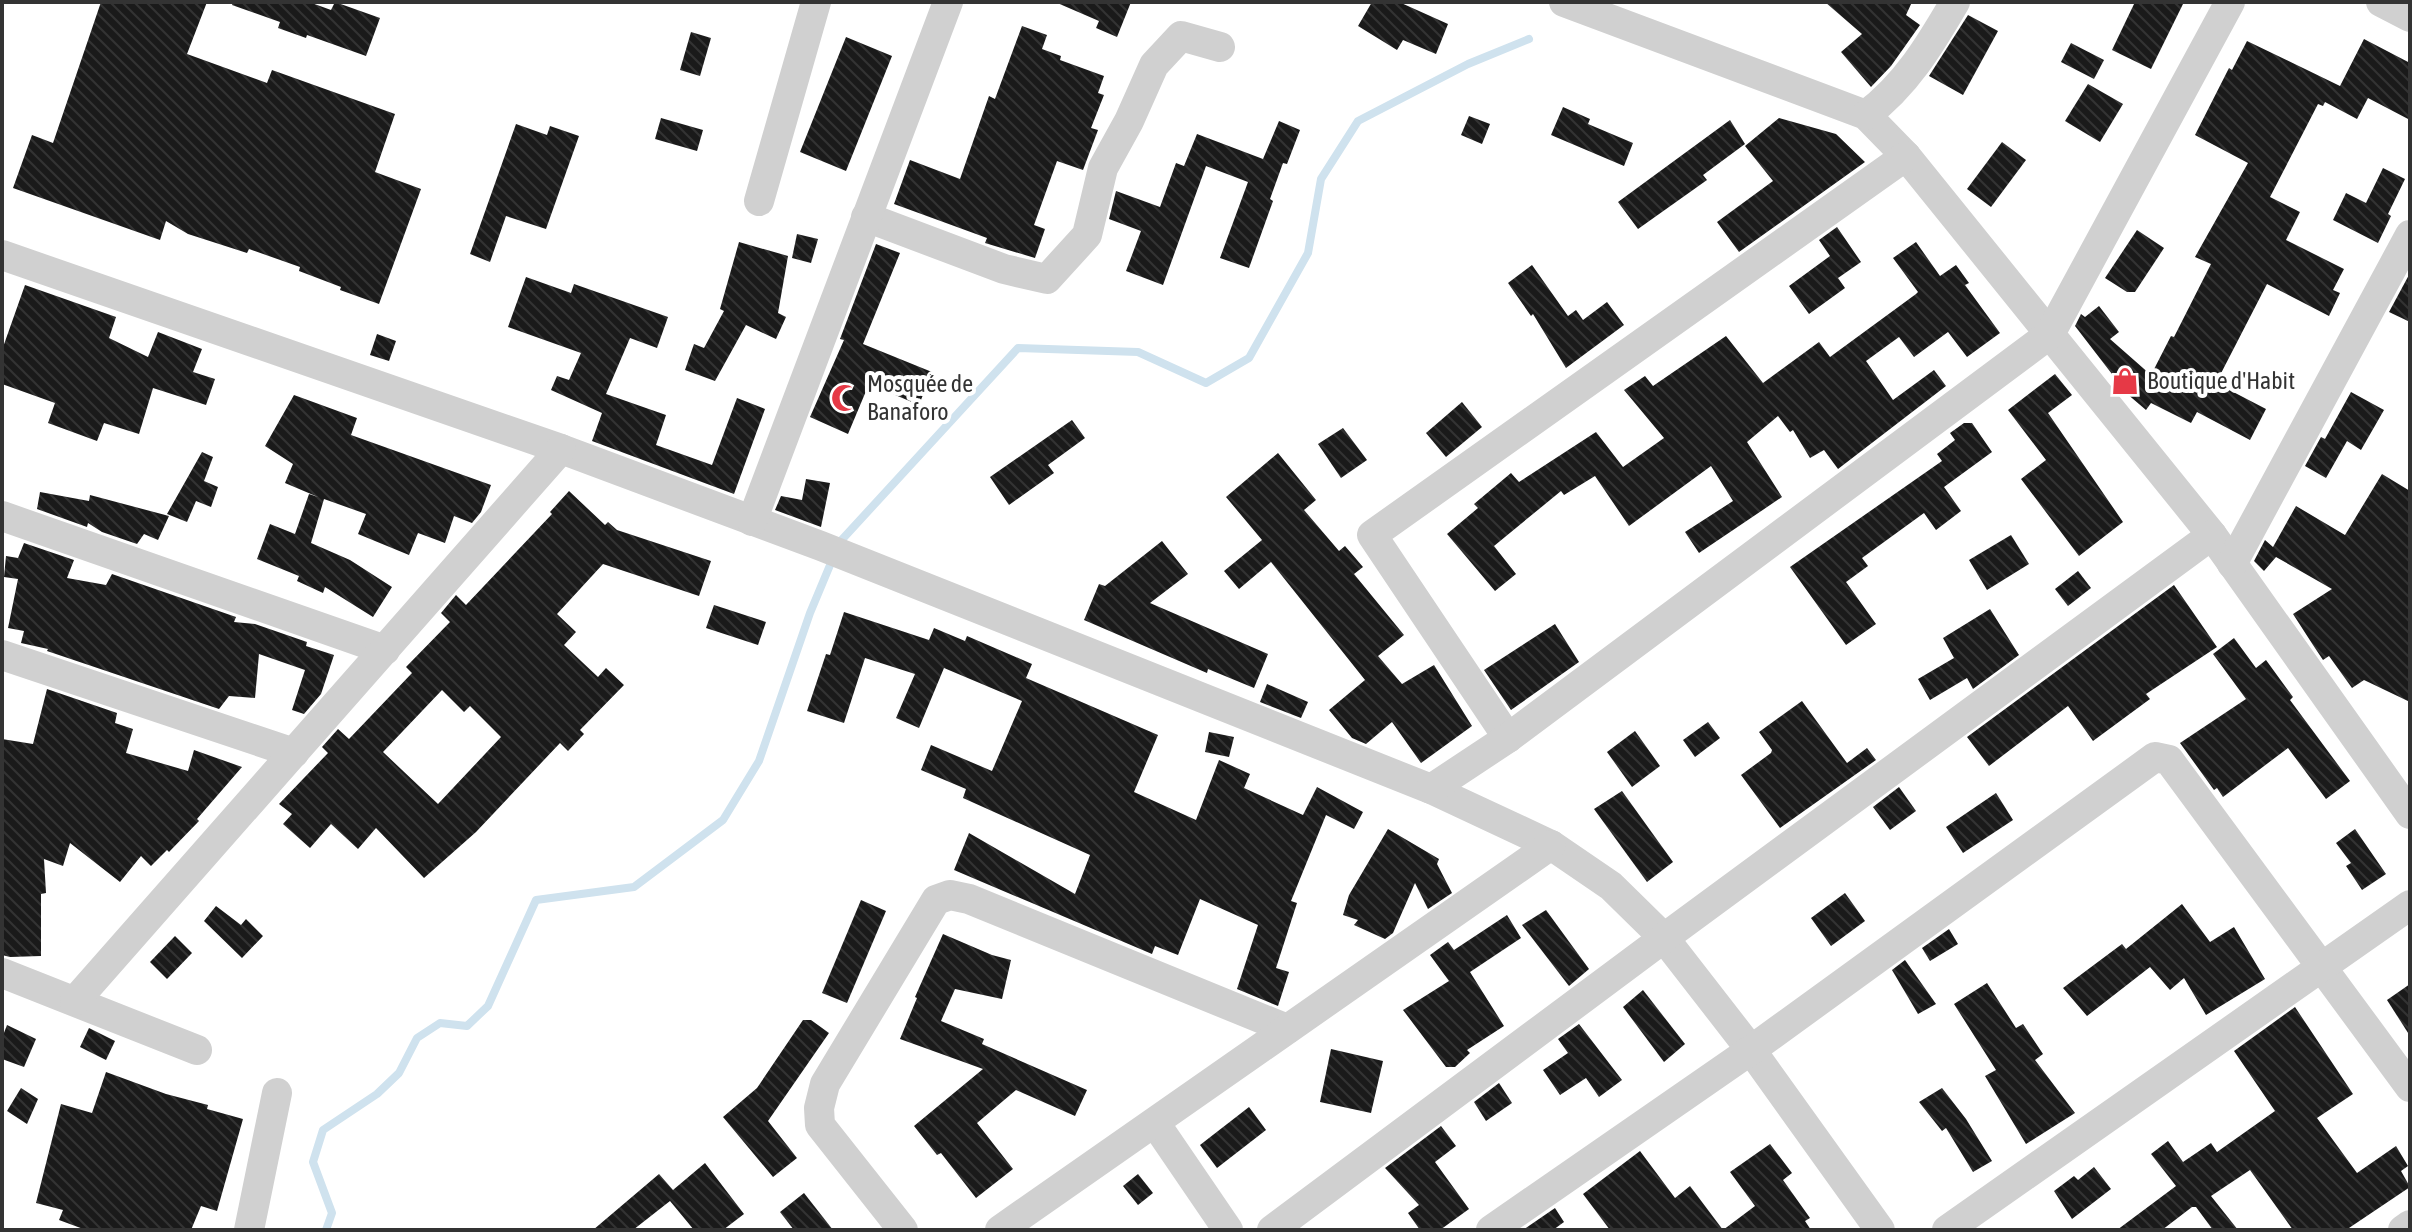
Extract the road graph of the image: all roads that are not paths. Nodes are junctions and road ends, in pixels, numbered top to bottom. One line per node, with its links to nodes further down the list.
1 (816, 2): 11 (street)
2 (948, 2): 12 (street)
3 (1564, 2): 9 (street)
4 (1955, 2): 9 (street)
5 (2230, 2): 15 (street)
6 (2381, 2): 7 (street)
7 (2410, 17)
8 (1220, 47): 12 (street)
9 (1866, 115): 10 (street)
10 (1906, 156): 15 (street); 23 (street)
11 (759, 201)
12 (866, 217): 18 (street)
13 (2410, 235): 20 (street)
14 (2, 255): 16 (street)
15 (2050, 334): 19 (street); 23 (street)
16 (561, 449): 18 (street); 21 (street)
17 (2, 516): 21 (street)
18 (752, 521): 25 (street)
19 (2212, 535): 20 (street); 29 (street)
20 (2232, 564): 26 (street)
21 (385, 650): 24 (street)
22 (2, 655): 24 (street)
23 (1508, 738): 25 (street)
24 (294, 753): 32 (street)
25 (1431, 789): 27 (street)
26 (2410, 814)
27 (1551, 845): 29 (street); 33 (street)
28 (2410, 905): 30 (street)
29 (1664, 938): 35 (street); 44 (street)
30 (2322, 968): 35 (street); 36 (street); 47 (street)
31 (2, 973): 32 (street)
32 (75, 1001): 34 (street)
33 (1287, 1029): 38 (street); 41 (street)
34 (197, 1050)
35 (1751, 1050): 45 (street); 46 (street)
36 (2410, 1087)
37 (277, 1093): 40 (street)
38 (1155, 1123): 42 (street); 43 (street)
39 (2410, 1225): 48 (street)
40 (249, 1230)
41 (903, 1230)
42 (1000, 1230)
43 (1228, 1230)
44 (1272, 1230)
45 (1491, 1230)
46 (1880, 1230)
47 (1947, 1230)
48 (2403, 1230)

